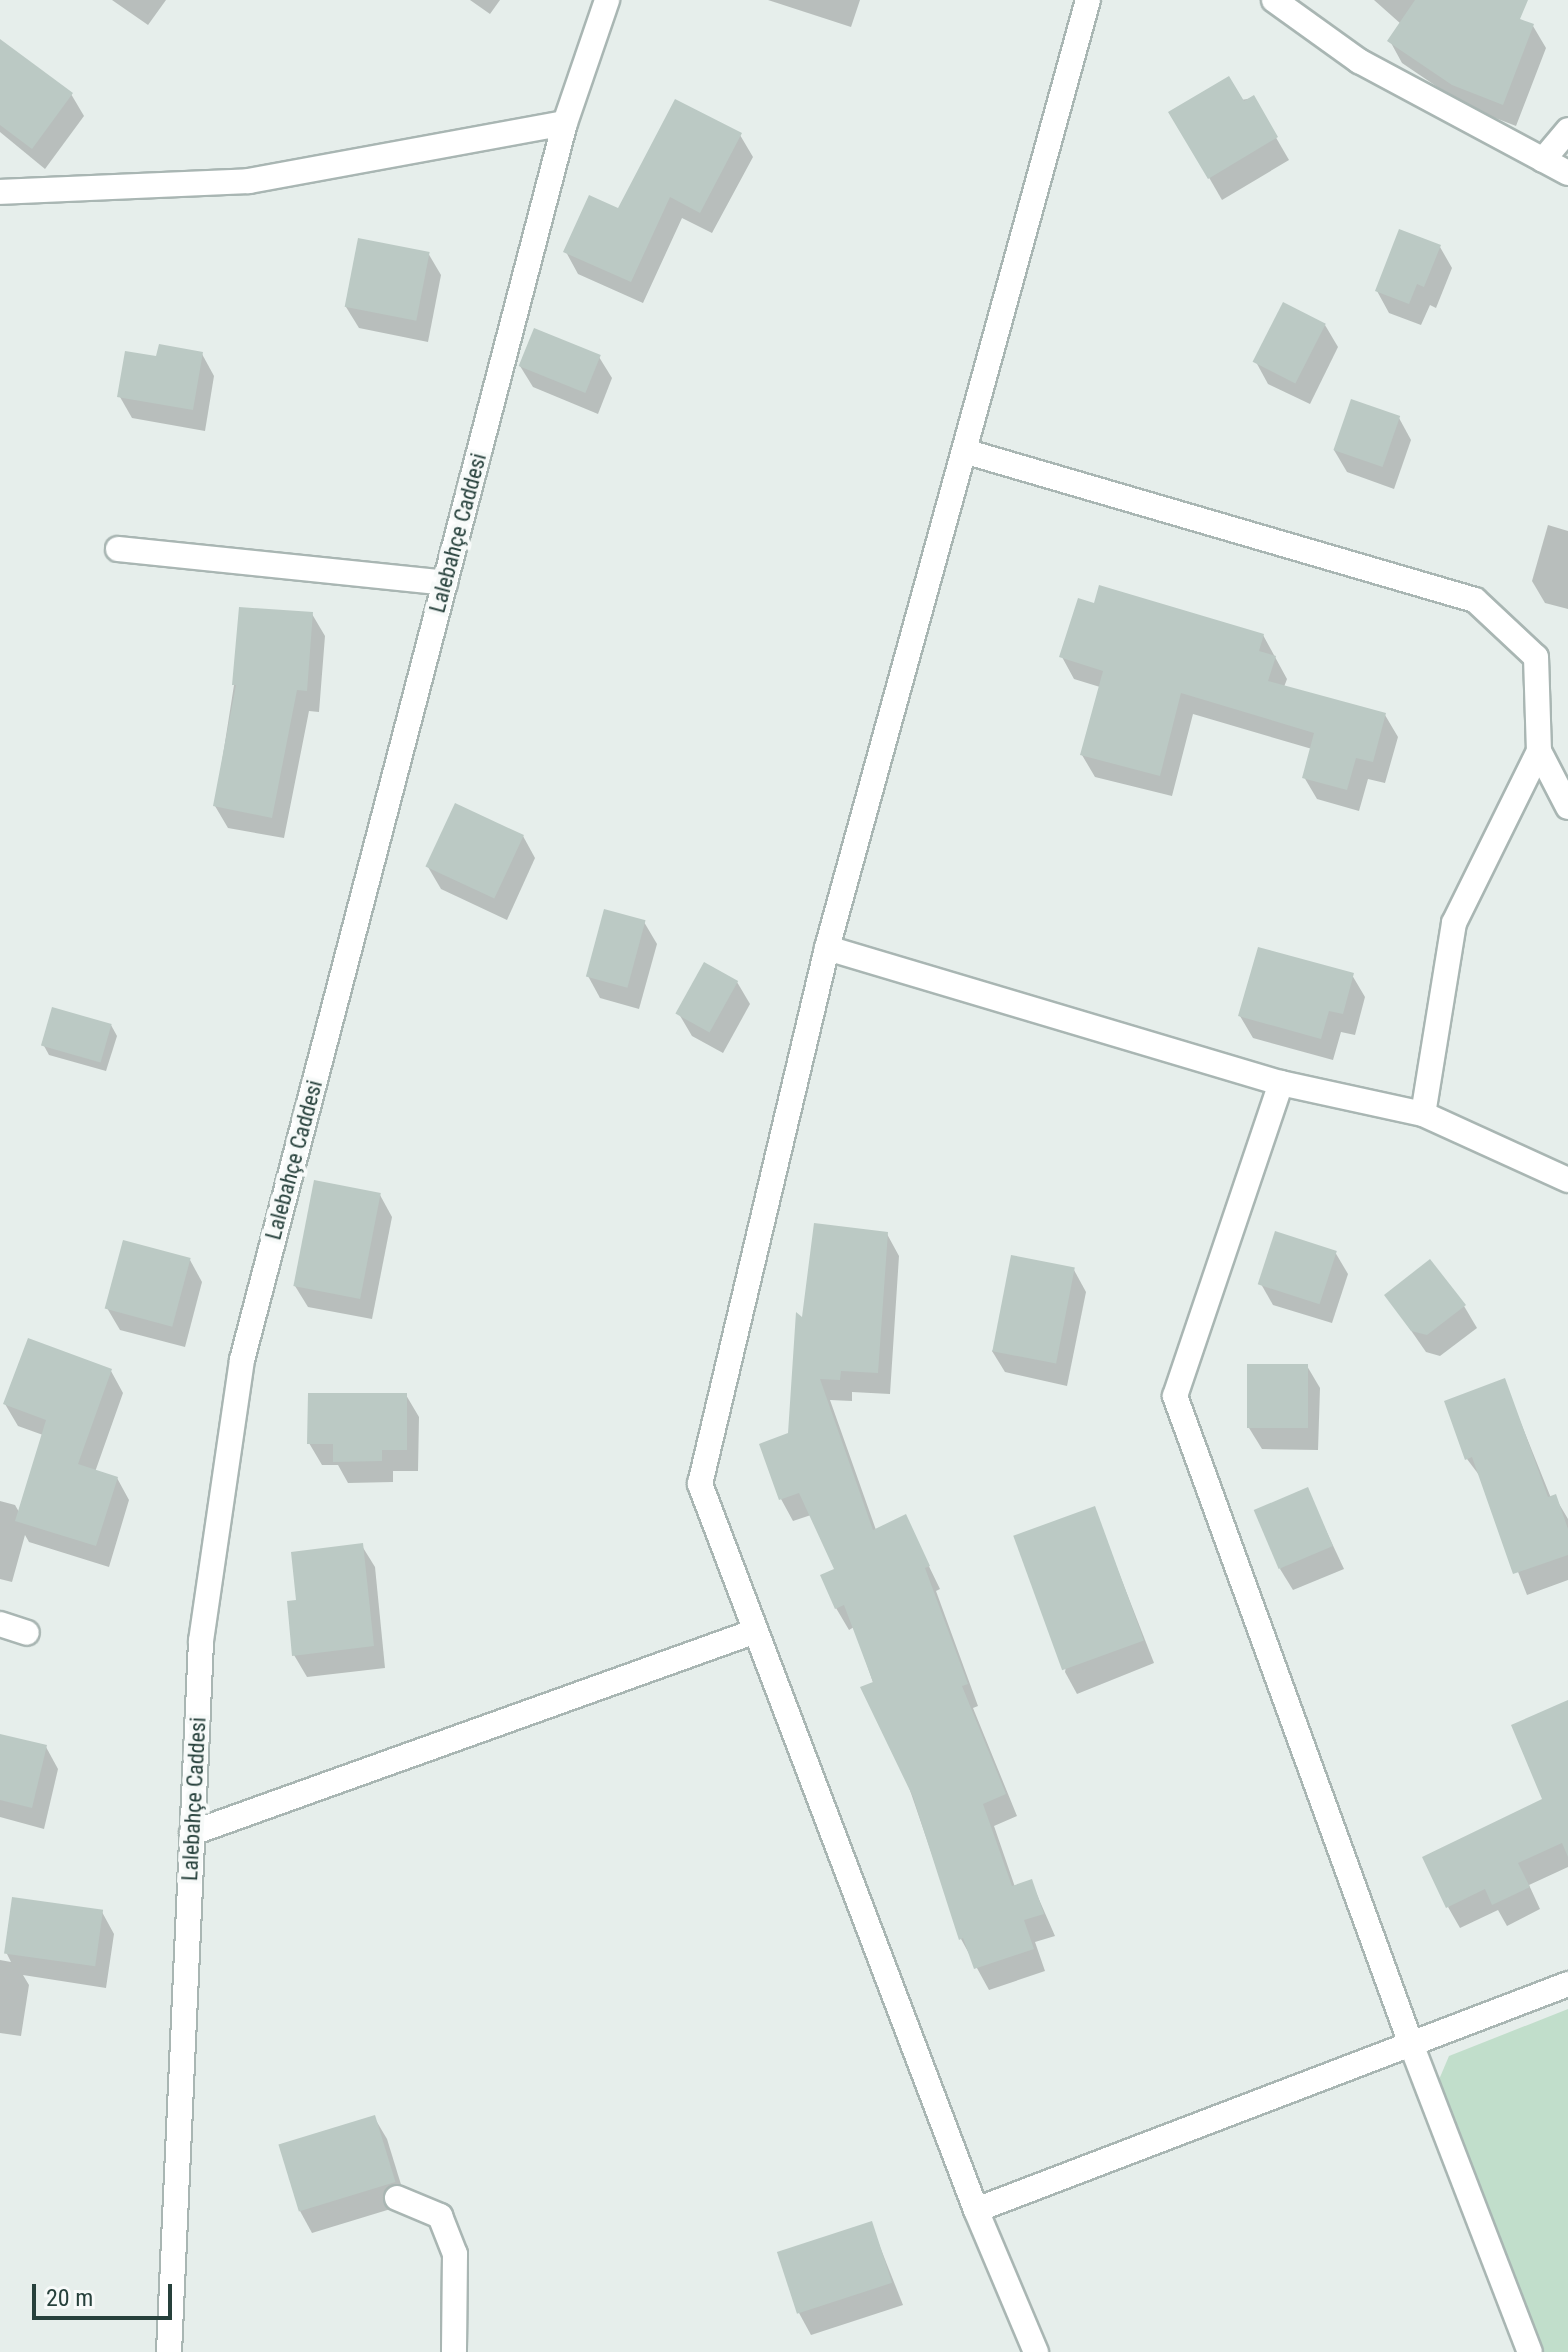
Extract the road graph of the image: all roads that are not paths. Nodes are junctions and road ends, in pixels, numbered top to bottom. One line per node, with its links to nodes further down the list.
1 (607, 0): 4 (street, Lalebahçe Caddesi)
2 (1088, 0): 9 (street)
3 (1274, 0): 6 (street)
4 (565, 123): 8 (street); 11 (street, Lalebahçe Caddesi)
5 (1568, 130): 6 (street)
6 (1543, 160): 7 (street)
7 (1568, 173)
8 (0, 192)
9 (964, 451): 12 (street); 14 (street)
10 (118, 549): 11 (street)
11 (445, 583): 21 (street, Lalebahçe Caddesi)
12 (1539, 751): 13 (street); 16 (street)
13 (1568, 807)
14 (827, 948): 15 (street); 19 (street)
15 (1281, 1083): 16 (street); 23 (street)
16 (1423, 1114): 17 (street)
17 (1568, 1180)
18 (0, 1624): 20 (street)
19 (756, 1631): 21 (street); 25 (street)
20 (27, 1633)
21 (192, 1833): 26 (street, Lalebahçe Caddesi)
22 (1568, 1984): 23 (street)
23 (1411, 2044): 25 (street); 29 (street)
24 (397, 2198): 27 (street)
25 (976, 2210): 28 (street)
26 (169, 2352)
27 (454, 2352)
28 (1036, 2352)
29 (1530, 2352)

